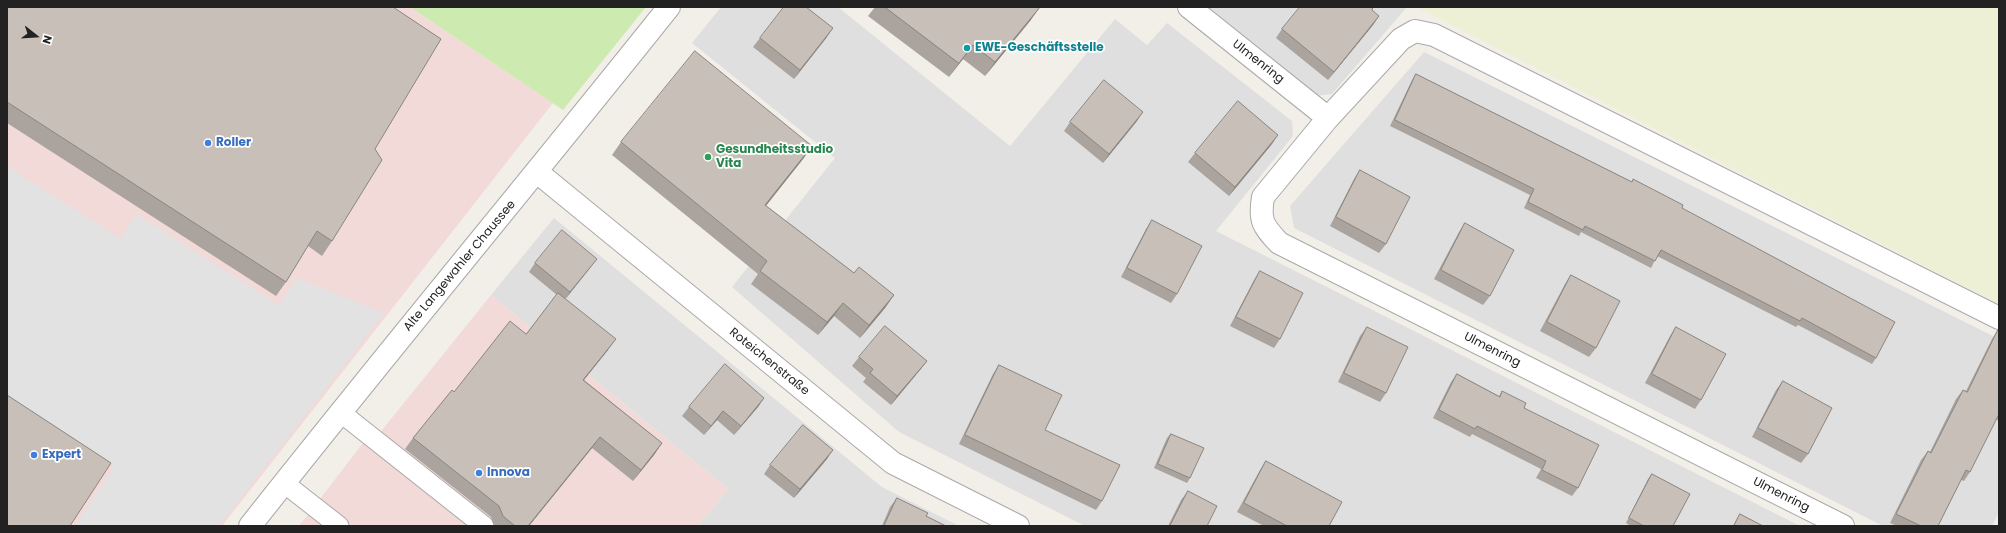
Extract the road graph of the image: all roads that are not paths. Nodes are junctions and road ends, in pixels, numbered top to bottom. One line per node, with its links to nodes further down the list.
1 (669, 7): 4 (street, Alte Langewahler Chaussee)
2 (1189, 7): 3 (street, Ulmenring)
3 (1328, 118): 5 (street, Ulmenring); 12 (street, Ulmenring)
4 (537, 172): 6 (street, Alte Langewahler Chaussee); 11 (street, Roteichenstraße)
5 (1999, 318)
6 (340, 412): 7 (street, Alte Langewahler Chaussee); 10 (lane)
7 (284, 483): 8 (street, Alte Langewahler Chaussee); 9 (lane)
8 (250, 526)
9 (339, 526)
10 (484, 526)
11 (1018, 526)
12 (1842, 526)

